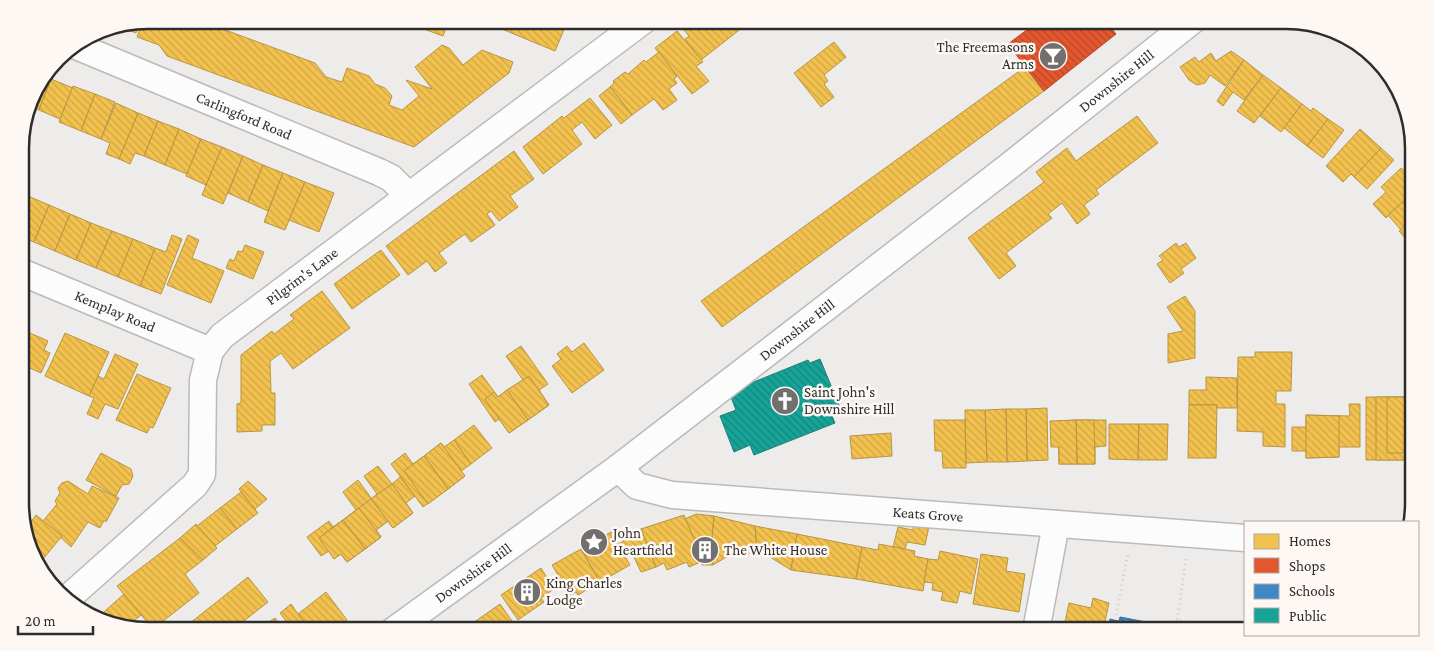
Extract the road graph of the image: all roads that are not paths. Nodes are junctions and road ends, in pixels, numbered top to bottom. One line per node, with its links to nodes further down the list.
1 (632, 29): 4 (street, Pilgrim's Lane)
2 (1182, 29): 7 (street, Downshire Hill)
3 (82, 48): 4 (street, Carlingford Road)
4 (408, 195): 6 (street, Pilgrim's Lane)
5 (29, 275): 6 (street, Kemplay Road)
6 (210, 351): 10 (street, Pilgrim's Lane)
7 (618, 468): 8 (street, Keats Grove); 11 (street, Downshire Hill)
8 (1056, 524): 9 (street, Keats Grove); 12 (street)
9 (1244, 538)
10 (72, 595)
11 (405, 622)
12 (1038, 622)

